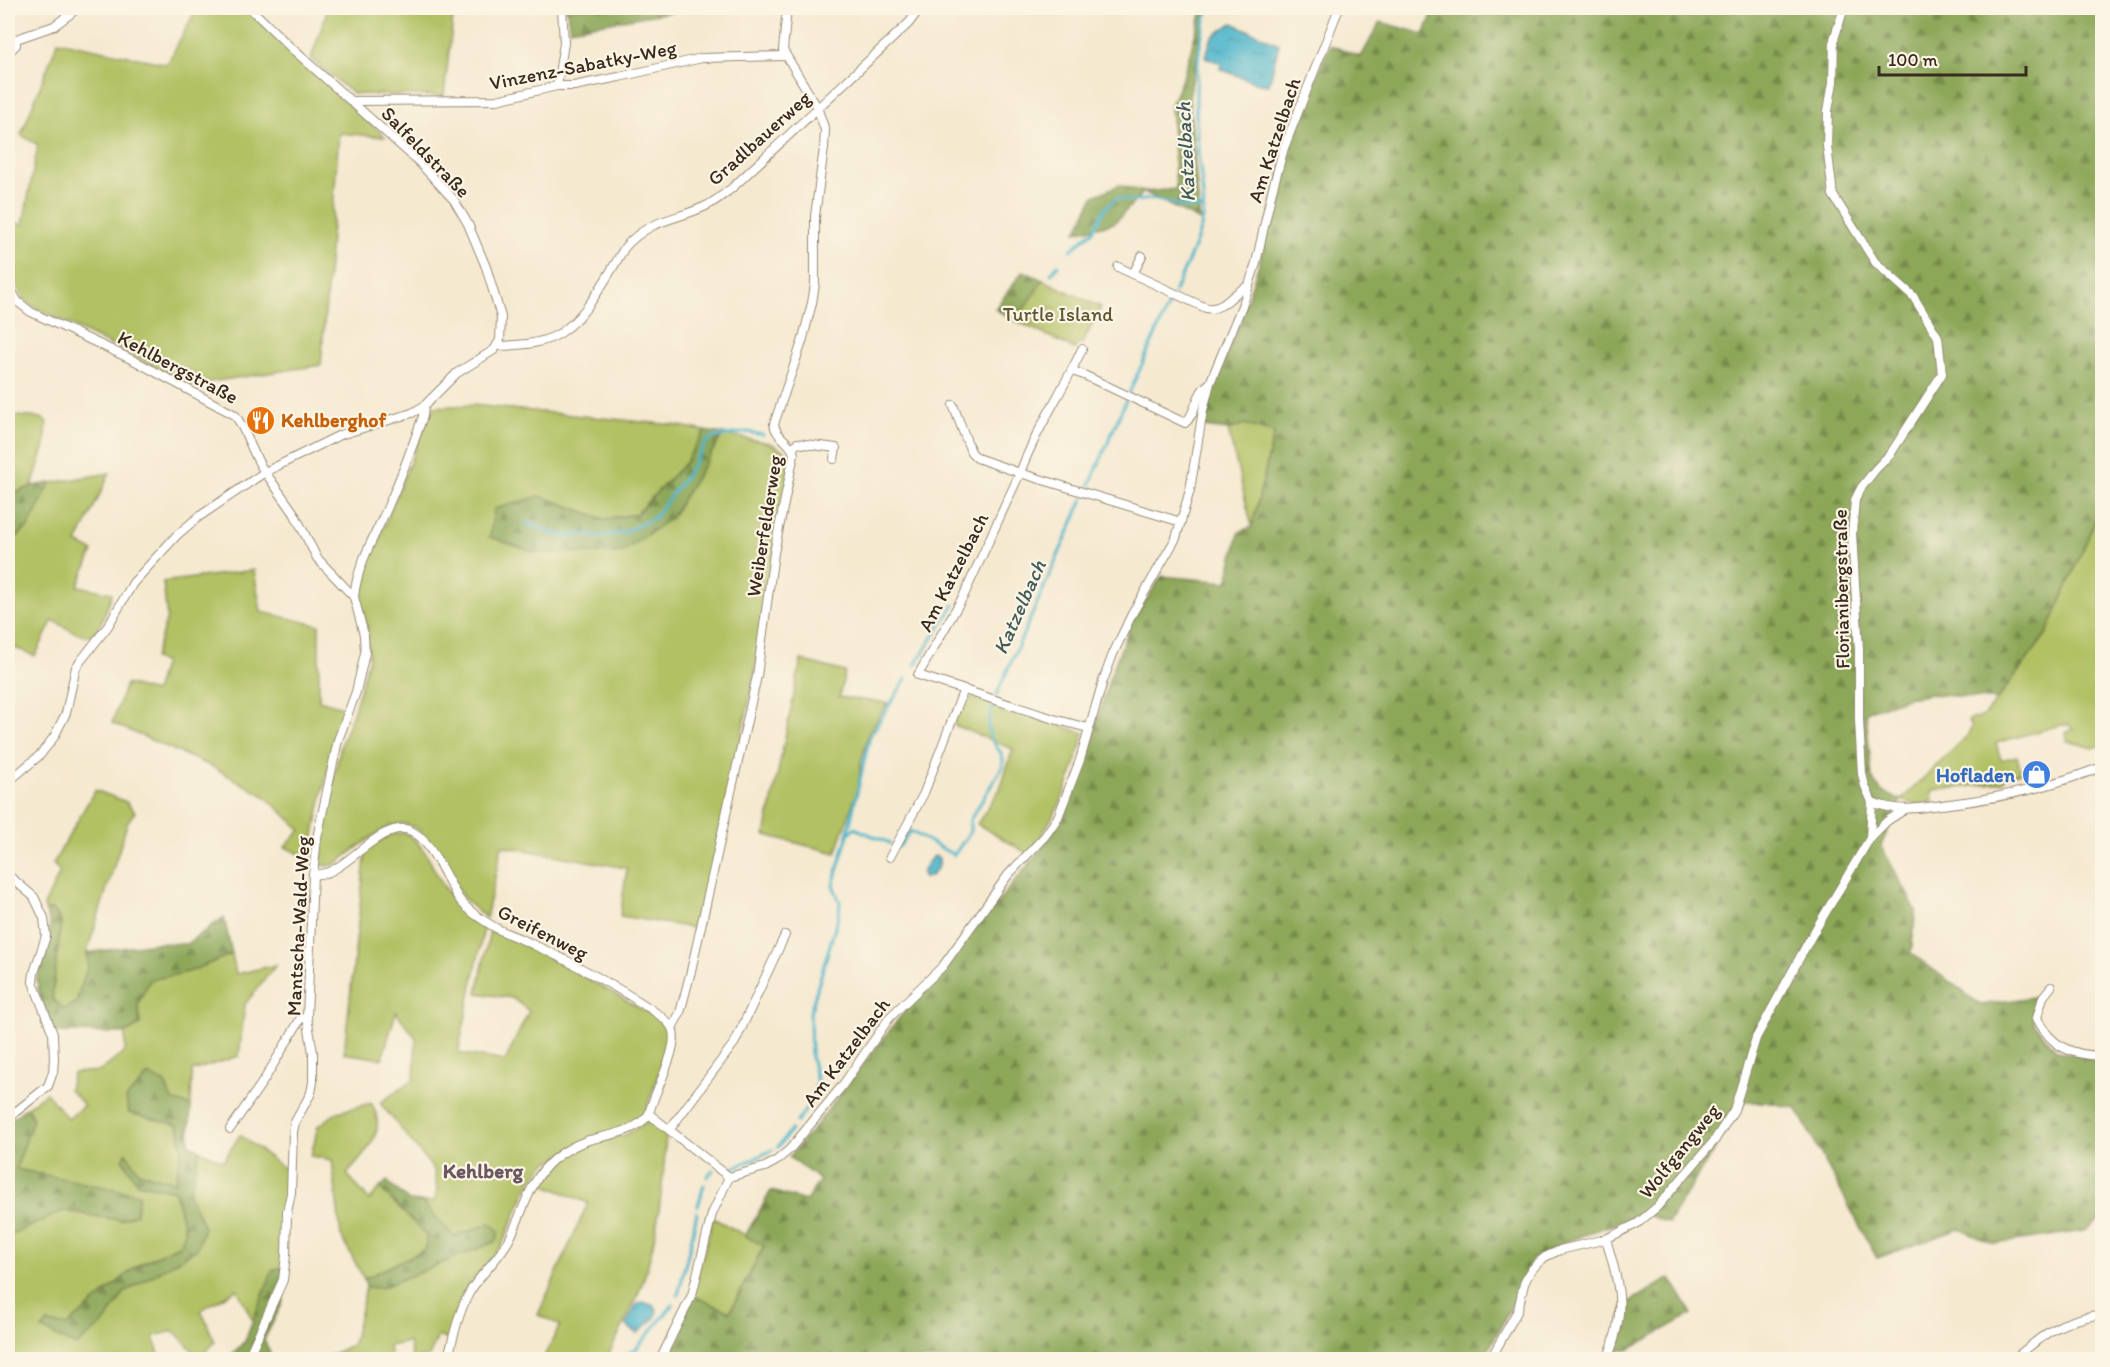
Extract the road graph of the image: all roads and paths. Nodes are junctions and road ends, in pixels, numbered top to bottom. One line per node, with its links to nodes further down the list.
1 (78, 8): 8 (street)
2 (250, 8): 12 (street, Salfeldstraße)
3 (562, 8): 11 (street)
4 (787, 8): 10 (street)
5 (920, 8): 13 (street, Gradlbauerweg)
6 (1339, 8): 18 (street, Am Katzelbach)
7 (1844, 8): 35 (street, Florianibergstraße)
8 (12, 41): 9 (street)
9 (8, 53)
10 (785, 56): 11 (street, Vinzenz-Sabatky-Weg); 13 (street, Weiberfelderweg)
11 (558, 86): 12 (street, Vinzenz-Sabatky-Weg)
12 (352, 101): 19 (street, Salfeldstraße)
13 (817, 107): 19 (street, Gradlbauerweg); 25 (street, Weiberfelderweg)
14 (1142, 255): 16 (street)
15 (1118, 267): 16 (street)
16 (1133, 274): 18 (street)
17 (8, 285): 27 (street, Kehlbergstraße)
18 (1249, 286): 22 (street, Am Katzelbach)
19 (498, 346): 24 (street)
20 (1082, 349): 21 (street, Am Katzelbach)
21 (1072, 371): 22 (street, Am Katzelbach); 28 (street, Am Katzelbach)
22 (1210, 383): 29 (street, Am Katzelbach)
23 (953, 405): 28 (street)
24 (424, 406): 27 (street); 30 (street, Mantscha-Wald-Weg)
25 (793, 448): 26 (street); 44 (street, Weiberfelderweg)
26 (834, 459)
27 (265, 472): 30 (street, Mantscha-Wald-Weg); 34 (street)
28 (1020, 473): 29 (street); 31 (street, Am Katzelbach)
29 (1181, 522): 32 (street, Am Katzelbach)
30 (354, 597): 40 (street, Mantscha-Wald-Weg)
31 (963, 689): 32 (street, Am Katzelbach); 38 (street)
32 (1088, 728): 50 (street, Am Katzelbach)
33 (2103, 767): 36 (street)
34 (8, 782)
35 (1872, 802): 36 (street); 37 (street, Florianibergstraße)
36 (1904, 810): 37 (street)
37 (1870, 838): 51 (street, Wolfgangweg)
38 (890, 857)
39 (8, 875): 47 (street)
40 (313, 875): 43 (street, Mantscha-Wald-Weg); 44 (street, Greifenweg)
41 (784, 935): 49 (street)
42 (2051, 987): 45 (street)
43 (307, 1017): 48 (street); 53 (street, Mantscha-Wald-Weg)
44 (672, 1028): 46 (street)
45 (2103, 1056)
46 (649, 1114): 49 (street); 54 (street)
47 (8, 1118)
48 (230, 1129)
49 (670, 1129): 50 (street)
50 (729, 1177): 55 (street)
51 (1606, 1239): 56 (street, Wolfgangweg); 57 (street)
52 (2103, 1314): 58 (street)
53 (247, 1359)
54 (447, 1359)
55 (660, 1359)
56 (1490, 1359)
57 (1607, 1359)
58 (2013, 1359)

